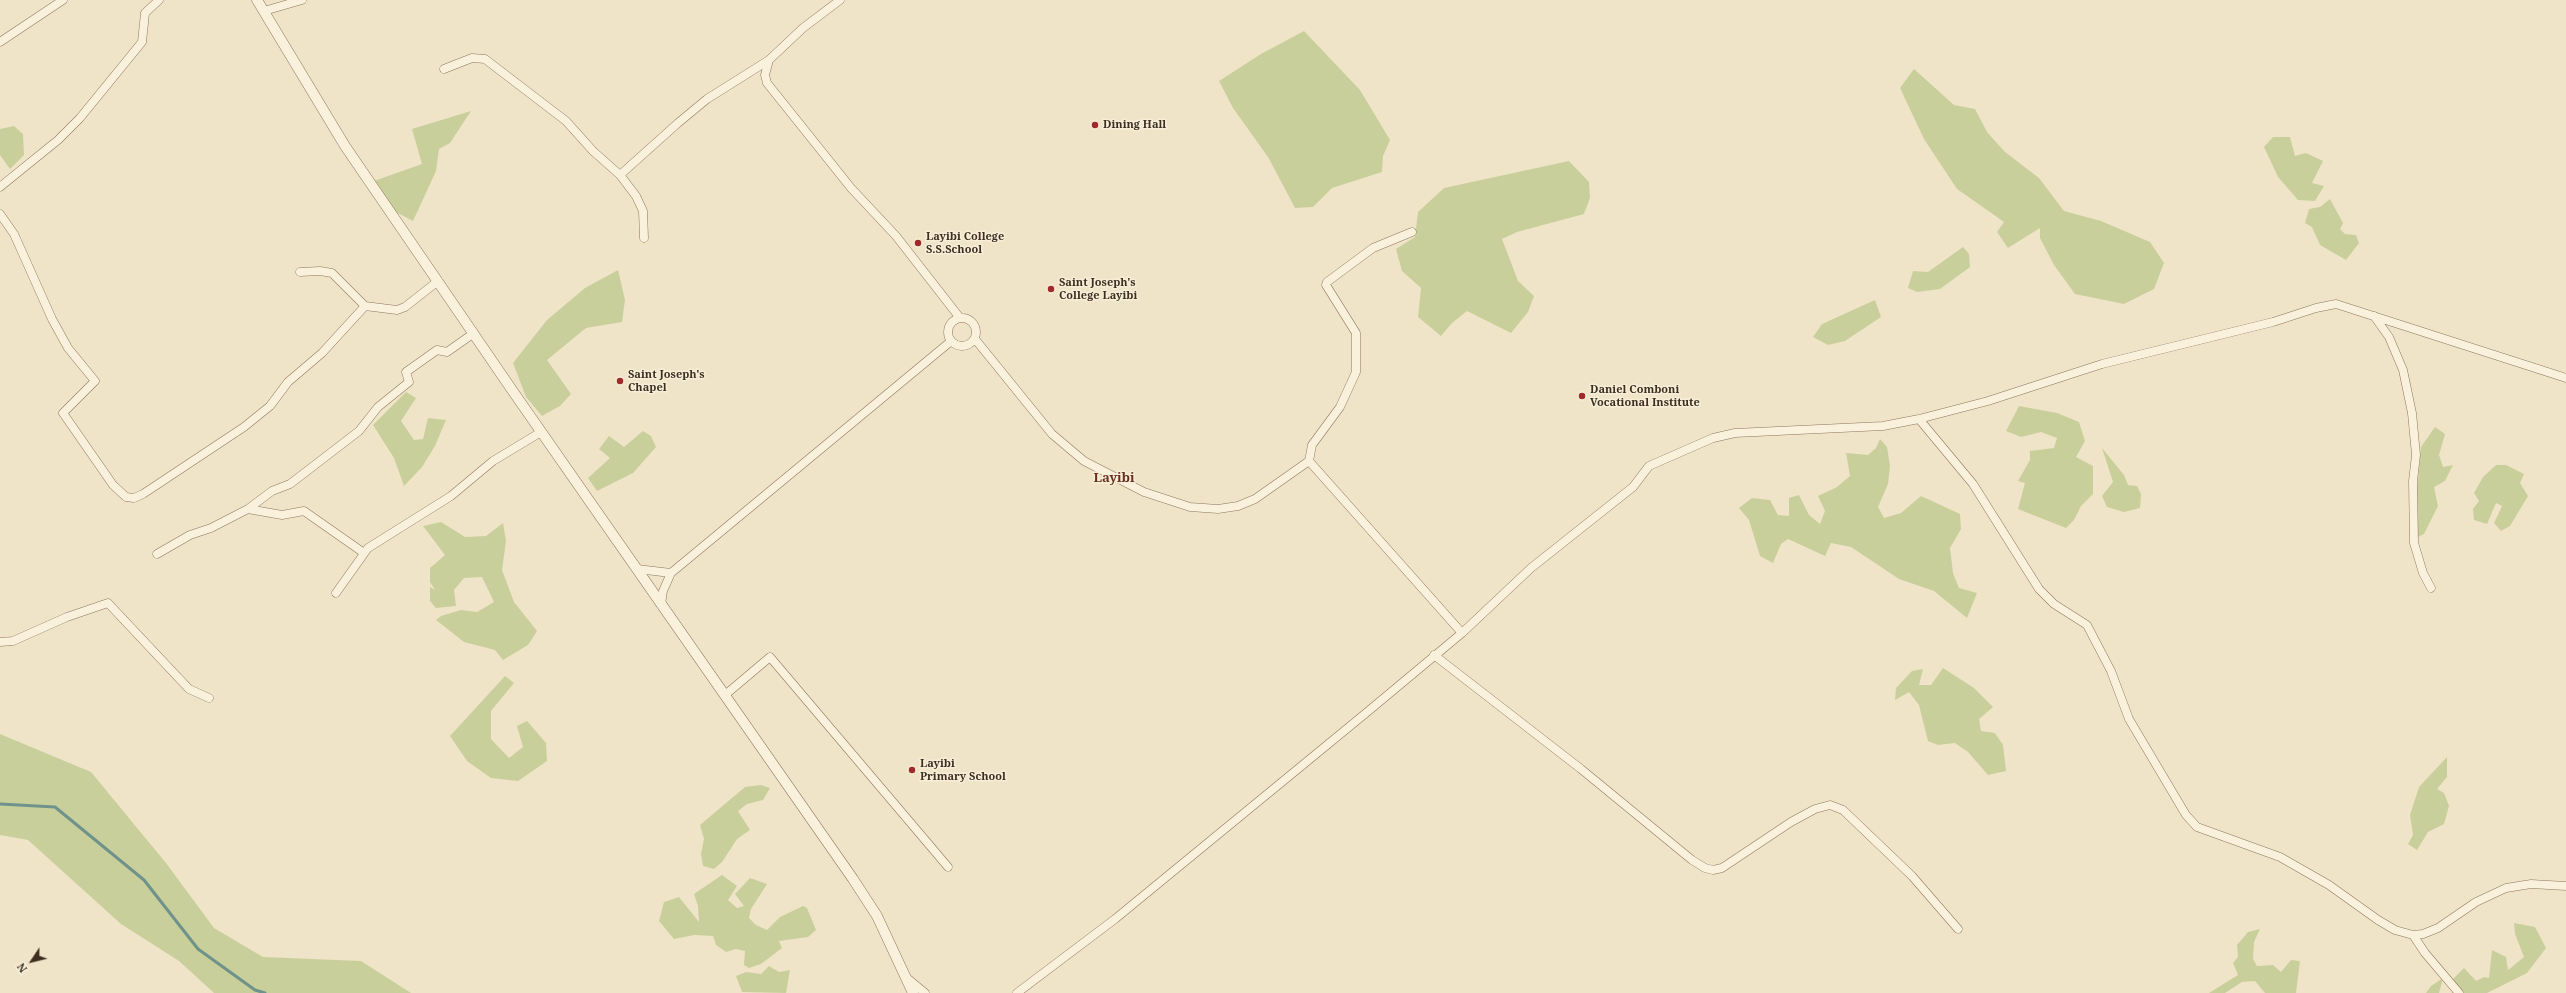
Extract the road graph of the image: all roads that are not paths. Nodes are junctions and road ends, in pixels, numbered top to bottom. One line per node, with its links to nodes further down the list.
1 (63, 0): 7 (street)
2 (159, 0): 11 (street)
3 (257, 0): 6 (street)
4 (302, 0): 6 (street)
5 (840, 0): 8 (street)
6 (264, 11): 16 (street)
7 (0, 42)
8 (769, 60): 10 (street); 19 (street)
9 (444, 68): 10 (street)
10 (620, 175): 14 (street)
11 (0, 187)
12 (0, 214): 17 (street)
13 (1412, 232): 26 (street)
14 (644, 238)
15 (300, 272): 17 (street)
16 (438, 281): 17 (street); 20 (street)
17 (365, 306)
18 (2374, 316): 23 (street); 24 (street); 32 (street)
19 (960, 318): 21 (street); 22 (street)
20 (474, 334): 25 (street); 27 (street)
21 (975, 339): 22 (street); 26 (street)
22 (950, 342): 31 (street)
23 (2566, 378)
24 (1919, 419): 35 (street); 43 (street)
25 (541, 432): 28 (street); 30 (street)
26 (1310, 461): 35 (street)
27 (248, 509): 28 (street); 29 (street)
28 (364, 553): 33 (street)
29 (157, 554)
30 (637, 569): 31 (street); 34 (street)
31 (671, 573): 34 (street)
32 (2431, 588)
33 (336, 593)
34 (661, 604): 38 (street)
35 (1462, 632): 37 (street)
36 (0, 642): 39 (street)
37 (1434, 655): 42 (street); 47 (street)
38 (725, 695): 40 (street); 44 (street)
39 (209, 698)
40 (948, 867)
41 (2566, 886): 43 (street)
42 (1958, 929)
43 (2413, 935): 48 (street)
44 (906, 977): 45 (street); 46 (street)
45 (914, 993)
46 (925, 993)
47 (1017, 993)
48 (2459, 993)

